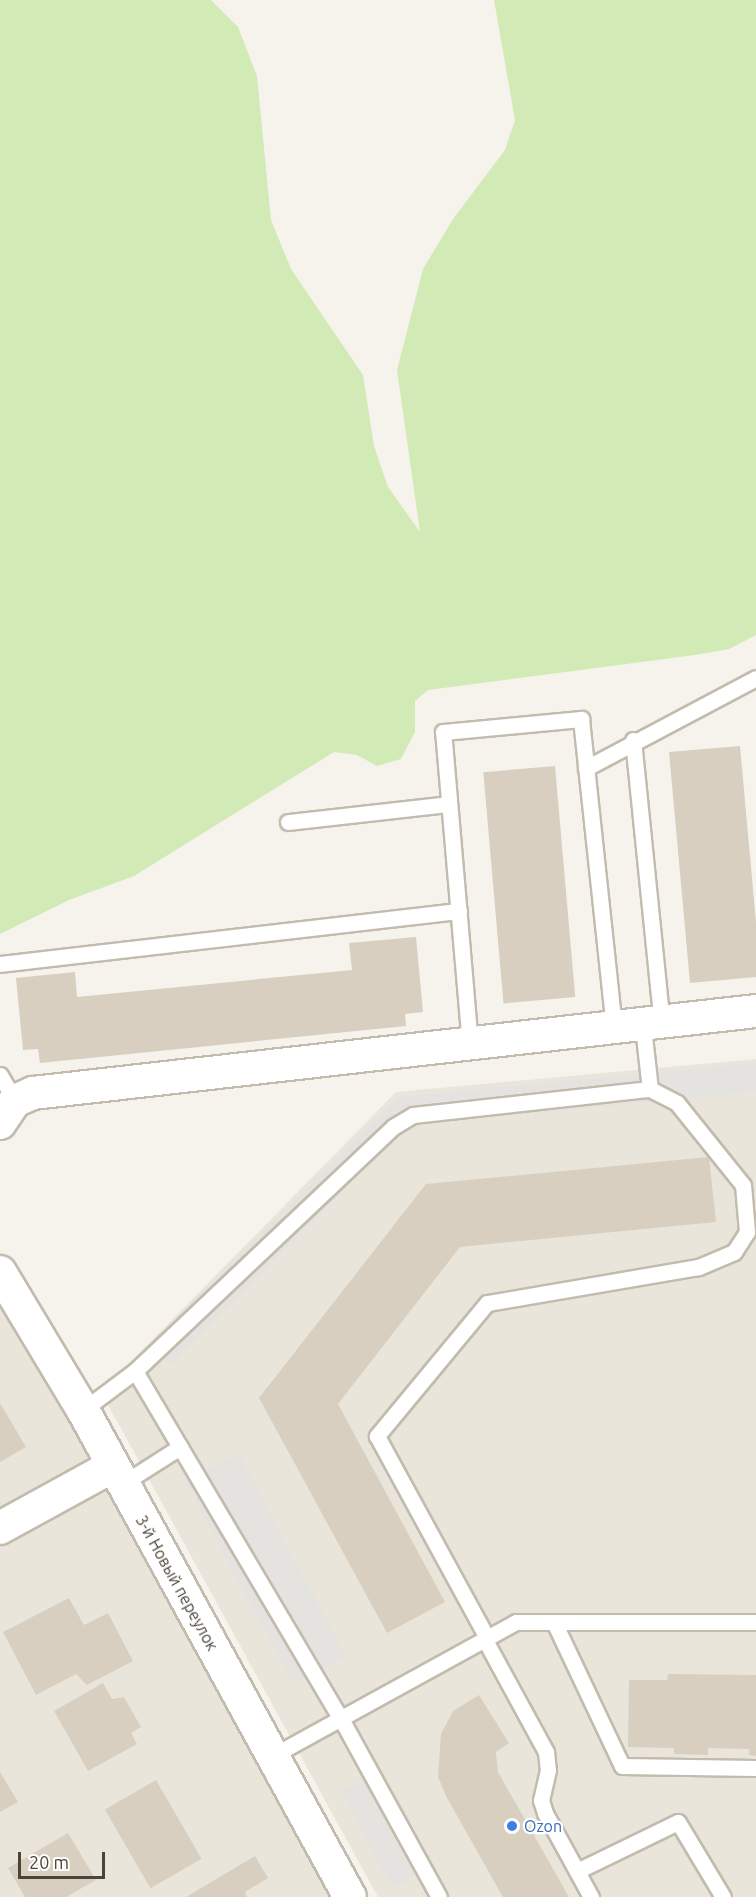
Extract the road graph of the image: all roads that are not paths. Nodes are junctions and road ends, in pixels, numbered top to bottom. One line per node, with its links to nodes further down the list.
1 (756, 678): 2 (lane)
2 (633, 740): 3 (lane); 9 (lane)
3 (586, 768): 4 (lane); 9 (lane)
4 (449, 804): 5 (lane); 6 (lane)
5 (288, 822)
6 (459, 911): 7 (lane); 10 (lane)
7 (0, 964)
8 (756, 1011): 9 (street)
9 (640, 1027): 10 (street); 11 (lane)
10 (470, 1045): 12 (street)
11 (650, 1089): 13 (lane); 15 (lane)
12 (5, 1100)
13 (752, 1210): 22 (lane)
14 (0, 1272): 16 (street, 3-й Новый переулок)
15 (135, 1371): 16 (lane); 17 (lane)
16 (82, 1410): 18 (street, 3-й Новый переулок)
17 (180, 1447): 18 (lane); 23 (lane)
18 (117, 1476): 19 (street); 24 (street, 3-й Новый переулок)
19 (0, 1528)
20 (554, 1622): 21 (lane); 22 (lane); 25 (lane)
21 (756, 1622)
22 (486, 1639): 23 (lane); 26 (lane)
23 (340, 1718): 24 (lane); 28 (lane)
24 (274, 1755): 27 (street, 3-й Новый переулок)
25 (756, 1768)
26 (577, 1871): 29 (lane); 30 (lane)
27 (351, 1897)
28 (439, 1897)
29 (591, 1897)
30 (723, 1897)

